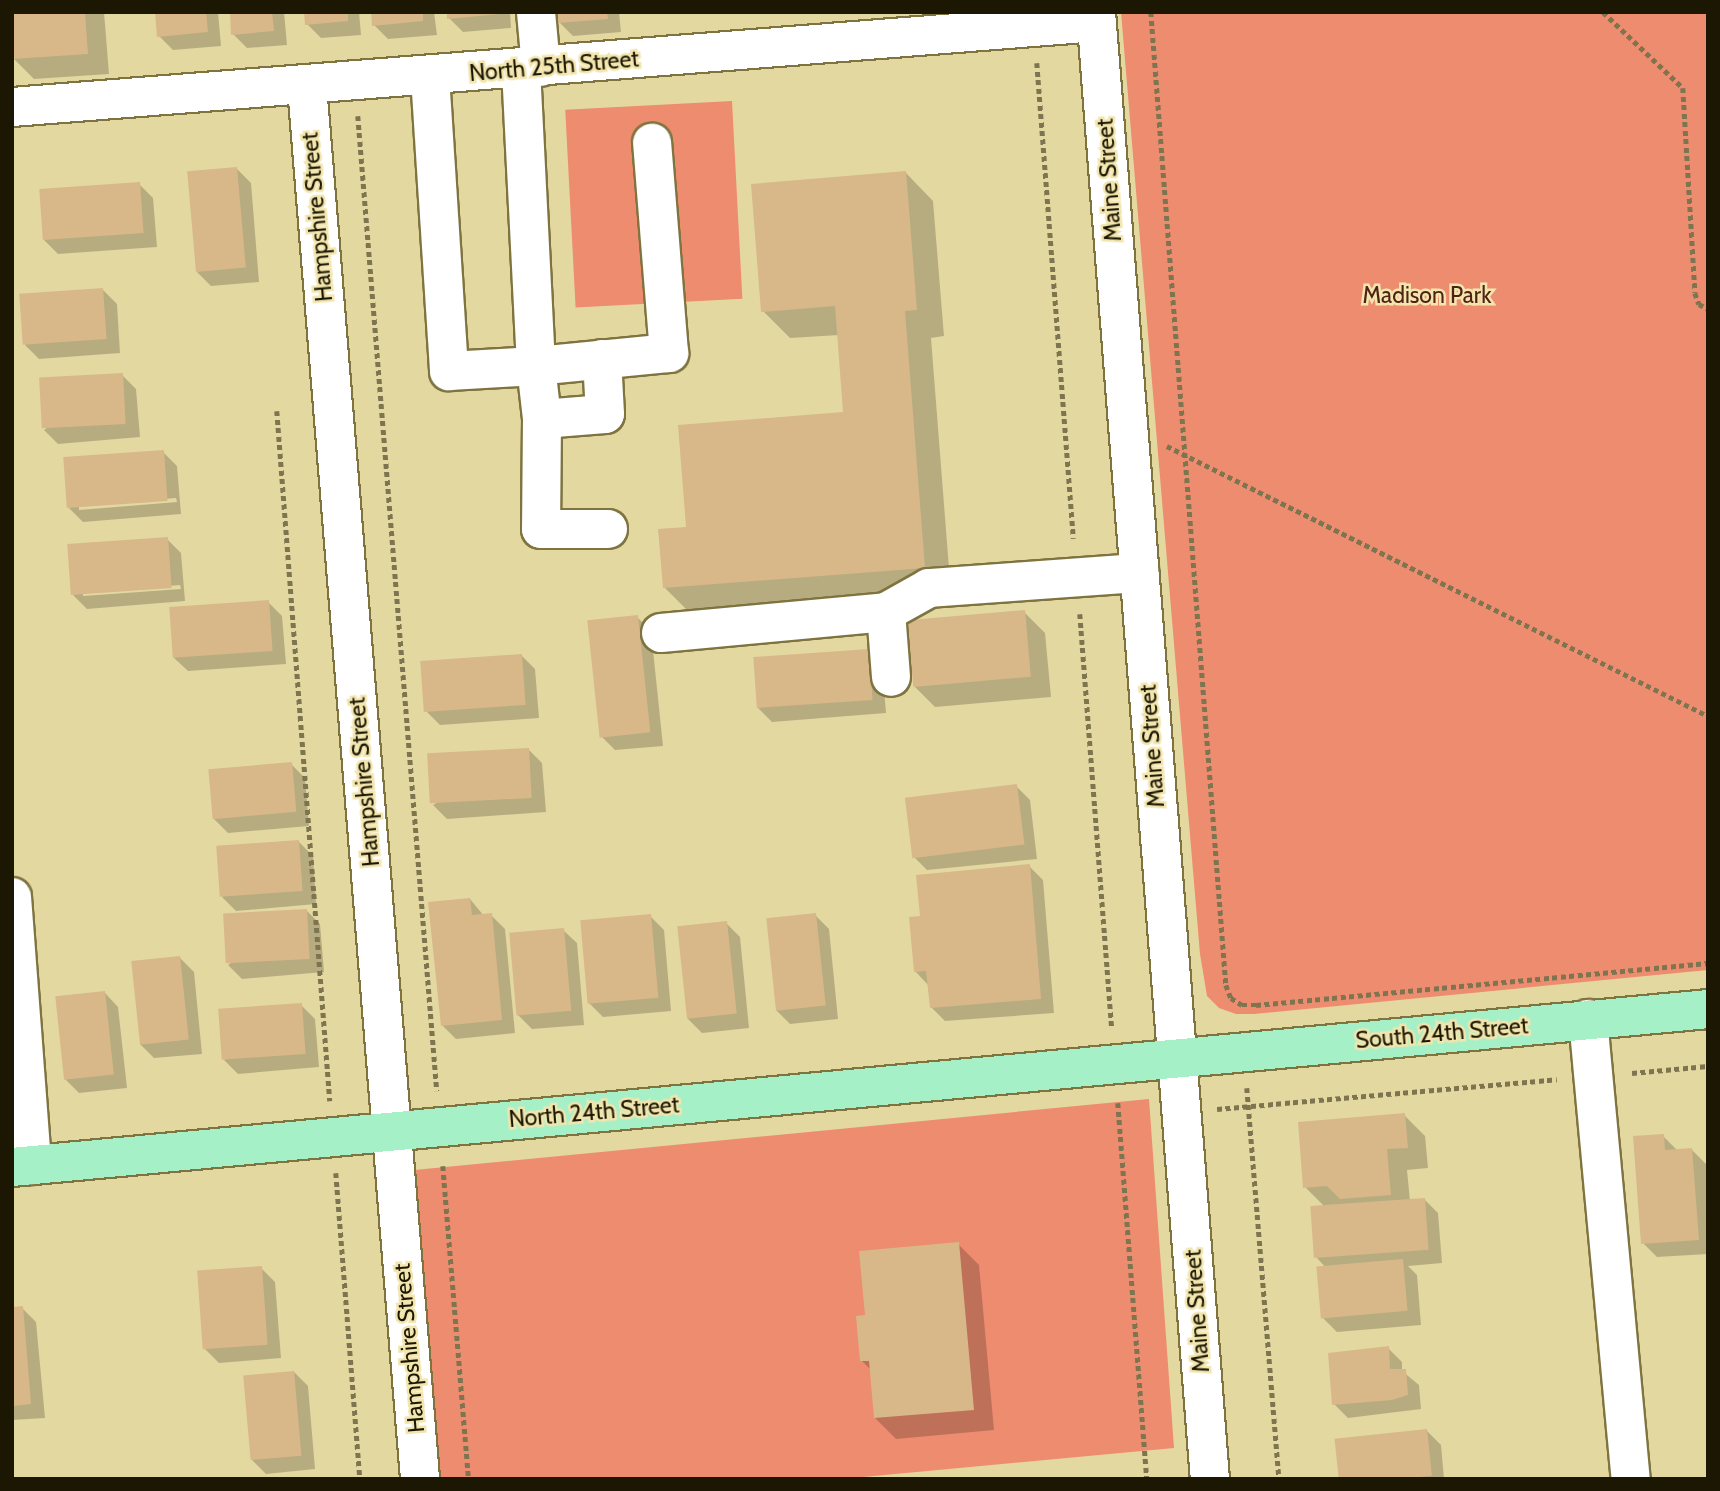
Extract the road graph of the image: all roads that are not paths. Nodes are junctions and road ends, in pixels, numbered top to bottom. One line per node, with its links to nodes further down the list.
1 (536, 12): 3 (street)
2 (1096, 17): 3 (street, North 25th Street); 12 (street, Maine Street)
3 (531, 68): 4 (street, North 25th Street); 9 (street)
4 (430, 76): 5 (street, North 25th Street); 9 (street)
5 (307, 86): 6 (street, North 25th Street); 20 (street, Hampshire Street)
6 (12, 107)
7 (652, 143): 8 (street)
8 (602, 359): 9 (street); 10 (street)
9 (536, 366): 10 (street)
10 (542, 419): 11 (street)
11 (608, 529)
12 (1139, 573): 13 (street); 19 (street, Maine Street)
13 (886, 612): 14 (street); 15 (street)
14 (662, 633)
15 (891, 677)
16 (12, 897): 21 (street)
17 (1708, 1009): 18 (main road, South 24th Street)
18 (1588, 1019): 19 (main road, South 24th Street); 24 (street)
19 (1176, 1057): 20 (main road, North 24th Street); 23 (street, Maine Street)
20 (392, 1131): 21 (main road, North 24th Street); 22 (street, Hampshire Street)
21 (22, 1166)
22 (420, 1479)
23 (1210, 1479)
24 (1631, 1479)

